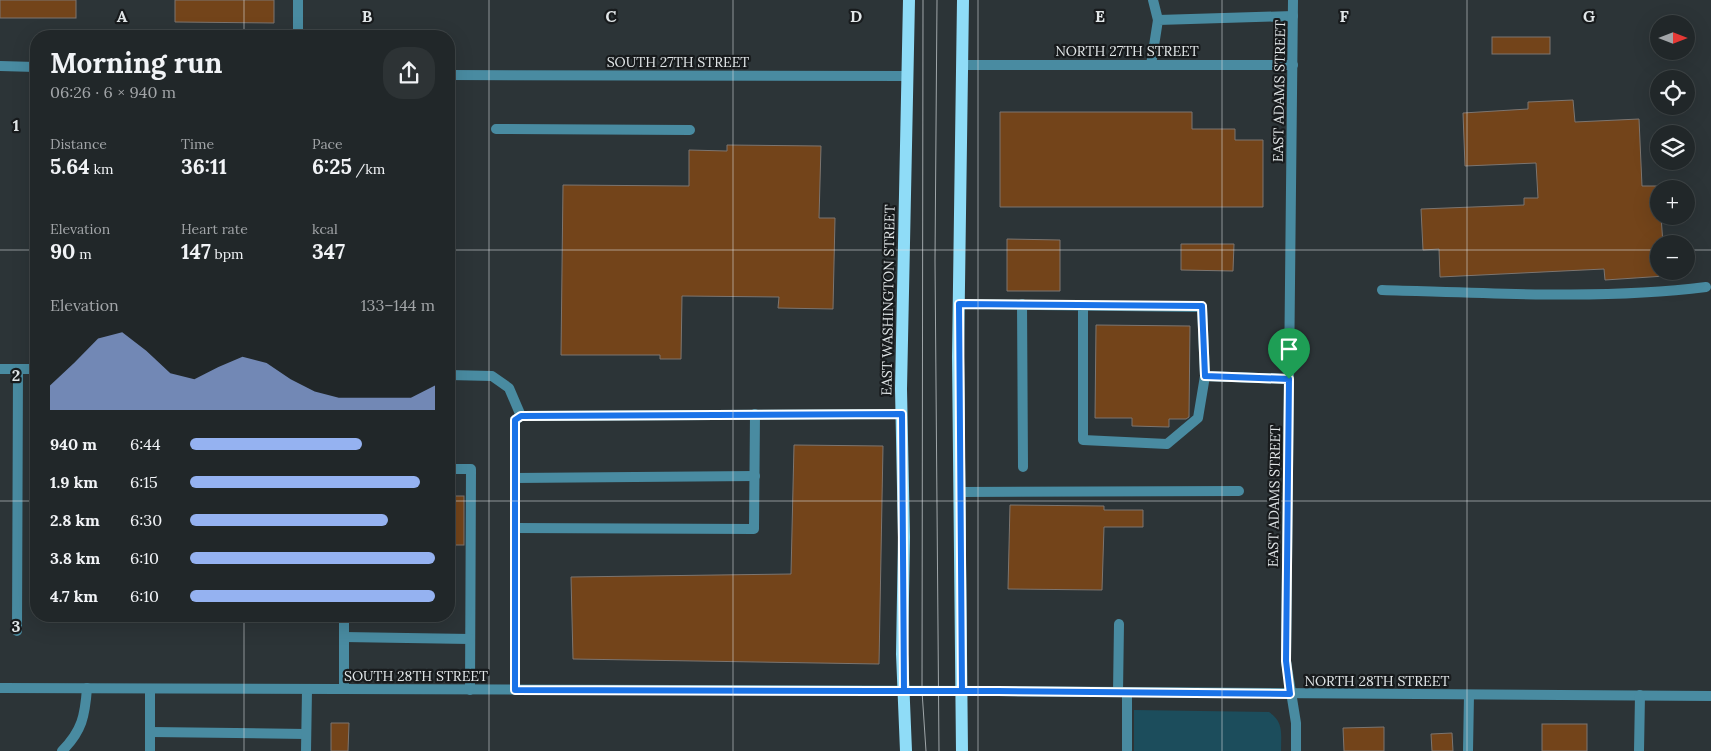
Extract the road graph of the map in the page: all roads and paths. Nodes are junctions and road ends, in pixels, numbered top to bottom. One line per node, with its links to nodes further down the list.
1 (298, 0): 8 (street)
2 (909, 0): 15 (main road, EAST WASHINGTON STREET)
3 (963, 0): 9 (main road)
4 (1153, 0): 7 (street)
5 (1293, 0): 6 (street, EAST ADAMS STREET)
6 (1293, 16): 7 (street); 11 (street, EAST ADAMS STREET)
7 (1158, 20): 10 (street)
8 (298, 30)
9 (962, 65): 10 (street, NORTH 27TH STREET); 20 (main road)
10 (1151, 65): 11 (street, NORTH 27TH STREET)
11 (1293, 65): 28 (street, EAST ADAMS STREET)
12 (0, 66): 13 (street)
13 (30, 67)
14 (455, 75): 15 (street, SOUTH 27TH STREET)
15 (908, 76): 30 (main road, EAST WASHINGTON STREET)
16 (496, 129): 17 (street)
17 (690, 130)
18 (1706, 287): 19 (street)
19 (1382, 290)
20 (959, 304): 21 (street); 37 (main road)
21 (1022, 304): 22 (street); 32 (street)
22 (1083, 305): 27 (street); 27 (street)
23 (0, 369): 24 (street)
24 (18, 369): 25 (street); 41 (street)
25 (30, 369)
26 (455, 375): 31 (street)
27 (1205, 376): 28 (street)
28 (1289, 379): 55 (street, EAST ADAMS STREET)
29 (755, 414): 30 (street); 31 (street); 34 (street)
30 (902, 414): 51 (main road, EAST WASHINGTON STREET)
31 (521, 416): 35 (street)
32 (1023, 467)
33 (455, 469): 43 (street)
34 (755, 476): 35 (street); 38 (street)
35 (515, 478): 38 (street)
36 (1239, 490): 37 (street)
37 (960, 492): 53 (main road)
38 (515, 528): 50 (street)
39 (344, 622): 42 (street)
40 (1119, 624): 54 (street)
41 (17, 630)
42 (344, 637): 43 (street); 47 (street)
43 (470, 639): 49 (street)
44 (0, 688): 45 (street, SOUTH 28TH STREET)
45 (87, 688): 46 (street, SOUTH 28TH STREET); 61 (street)
46 (150, 689): 48 (street, SOUTH 28TH STREET); 59 (street)
47 (344, 689): 48 (street, SOUTH 28TH STREET); 49 (street, SOUTH 28TH STREET)
48 (307, 690): 60 (street)
49 (470, 690): 50 (street, SOUTH 28TH STREET)
50 (515, 690): 51 (street, SOUTH 28TH STREET)
51 (904, 691): 52 (street, SOUTH 28TH STREET); 64 (main road, EAST WASHINGTON STREET)
52 (922, 691): 53 (street, NORTH 28TH STREET)
53 (962, 691): 54 (street, NORTH 28TH STREET); 65 (main road)
54 (1123, 692): 55 (street, NORTH 28TH STREET); 66 (street)
55 (1290, 694): 56 (street, NORTH 28TH STREET); 67 (street, EAST ADAMS STREET)
56 (1469, 695): 57 (street, NORTH 28TH STREET); 68 (street)
57 (1640, 695): 58 (street, NORTH 28TH STREET); 69 (street)
58 (1711, 696)
59 (151, 732): 60 (street); 62 (street)
60 (306, 734): 63 (street)
61 (62, 751)
62 (150, 751)
63 (306, 751)
64 (906, 751)
65 (962, 751)
66 (1127, 751)
67 (1296, 751)
68 (1468, 751)
69 (1639, 751)

